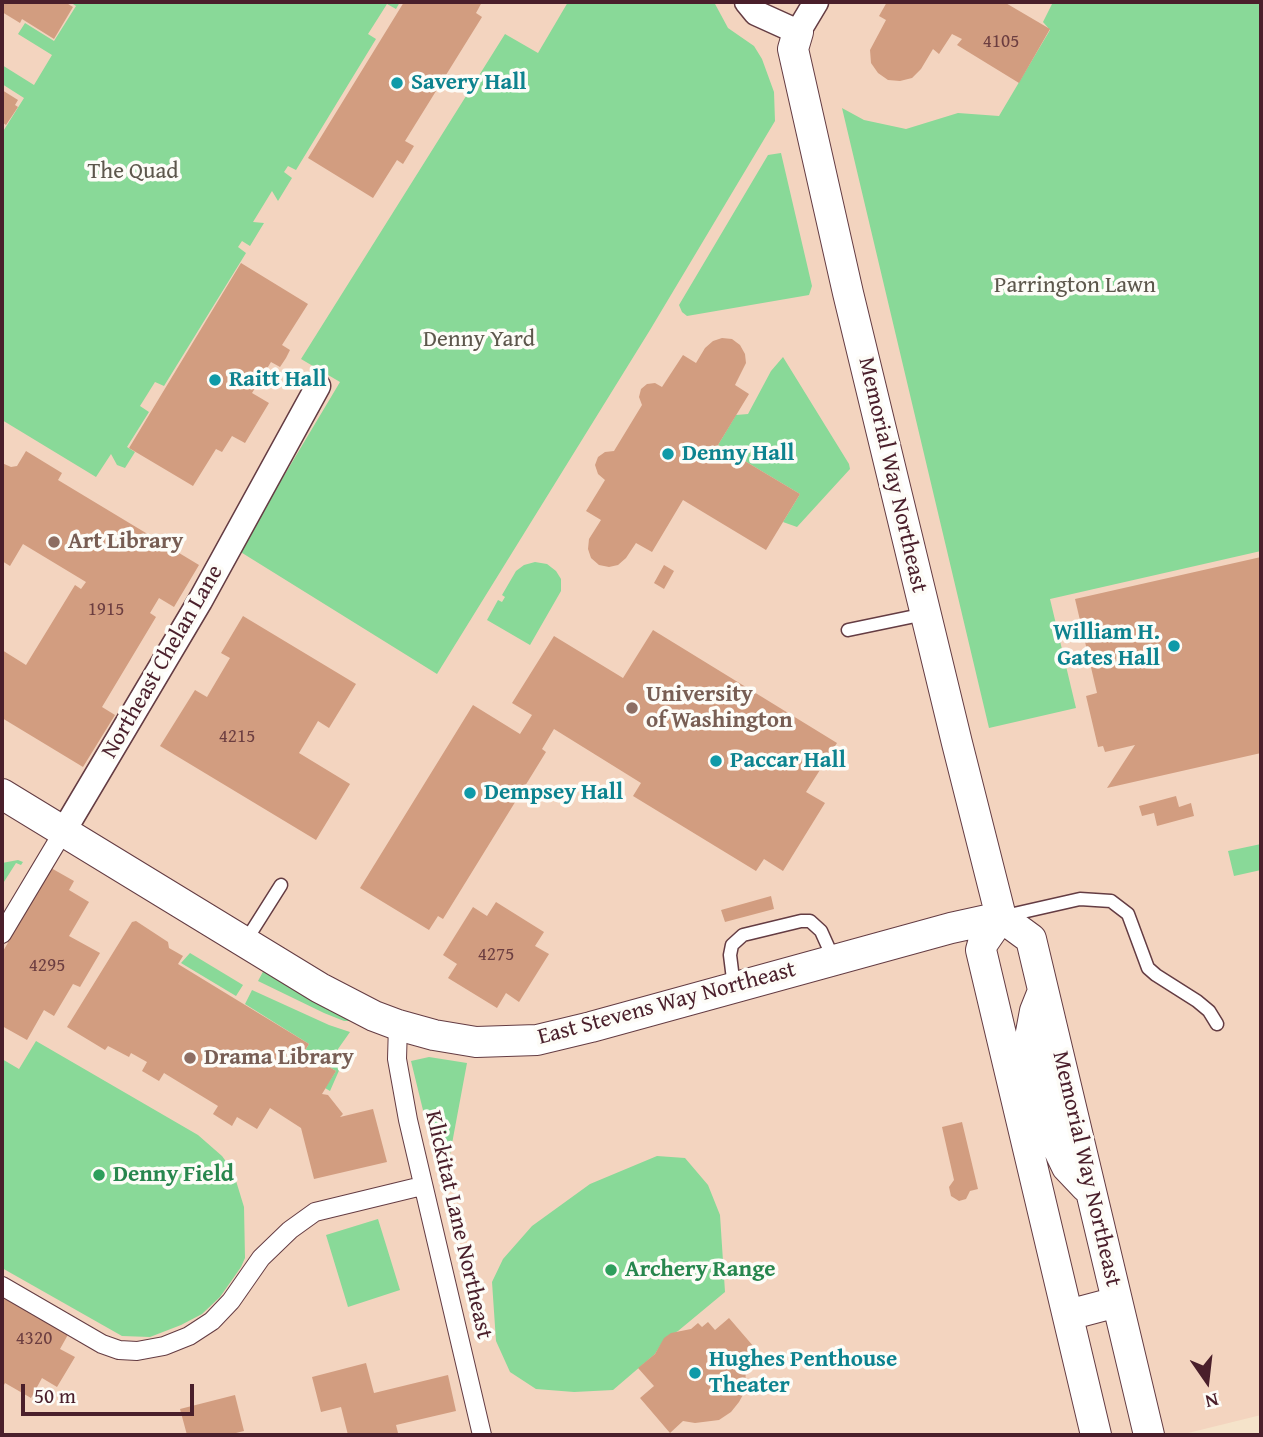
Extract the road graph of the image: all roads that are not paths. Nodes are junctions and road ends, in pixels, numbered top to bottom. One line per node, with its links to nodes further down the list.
1 (747, 2): 3 (street)
2 (816, 2): 3 (street)
3 (798, 32): 5 (street, Memorial Way Northeast)
4 (318, 386): 8 (street, Northeast Chelan Lane)
5 (925, 614): 6 (lane); 10 (street, Memorial Way Northeast)
6 (848, 630)
7 (2, 794): 8 (street, East Stevens Way Northeast)
8 (63, 832): 11 (street, Northeast Chelan Lane); 12 (street, East Stevens Way Northeast)
9 (281, 885): 12 (lane)
10 (1001, 917): 13 (street, East Stevens Way Northeast); 15 (lane, East Stevens Way Northeast); 19 (street, Memorial Way Northeast); 20 (street)
11 (2, 934)
12 (245, 942): 16 (street, East Stevens Way Northeast)
13 (834, 960): 14 (street, East Stevens Way Northeast); 14 (lane)
14 (734, 987): 16 (street, East Stevens Way Northeast)
15 (1217, 1024)
16 (398, 1025): 17 (street, Klickitat Lane Northeast)
17 (422, 1186): 18 (street); 21 (street, Klickitat Lane Northeast)
18 (2, 1286)
19 (1117, 1303): 20 (street); 23 (street, Memorial Way Northeast)
20 (1068, 1315): 22 (street)
21 (482, 1435)
22 (1097, 1435)
23 (1149, 1435)

